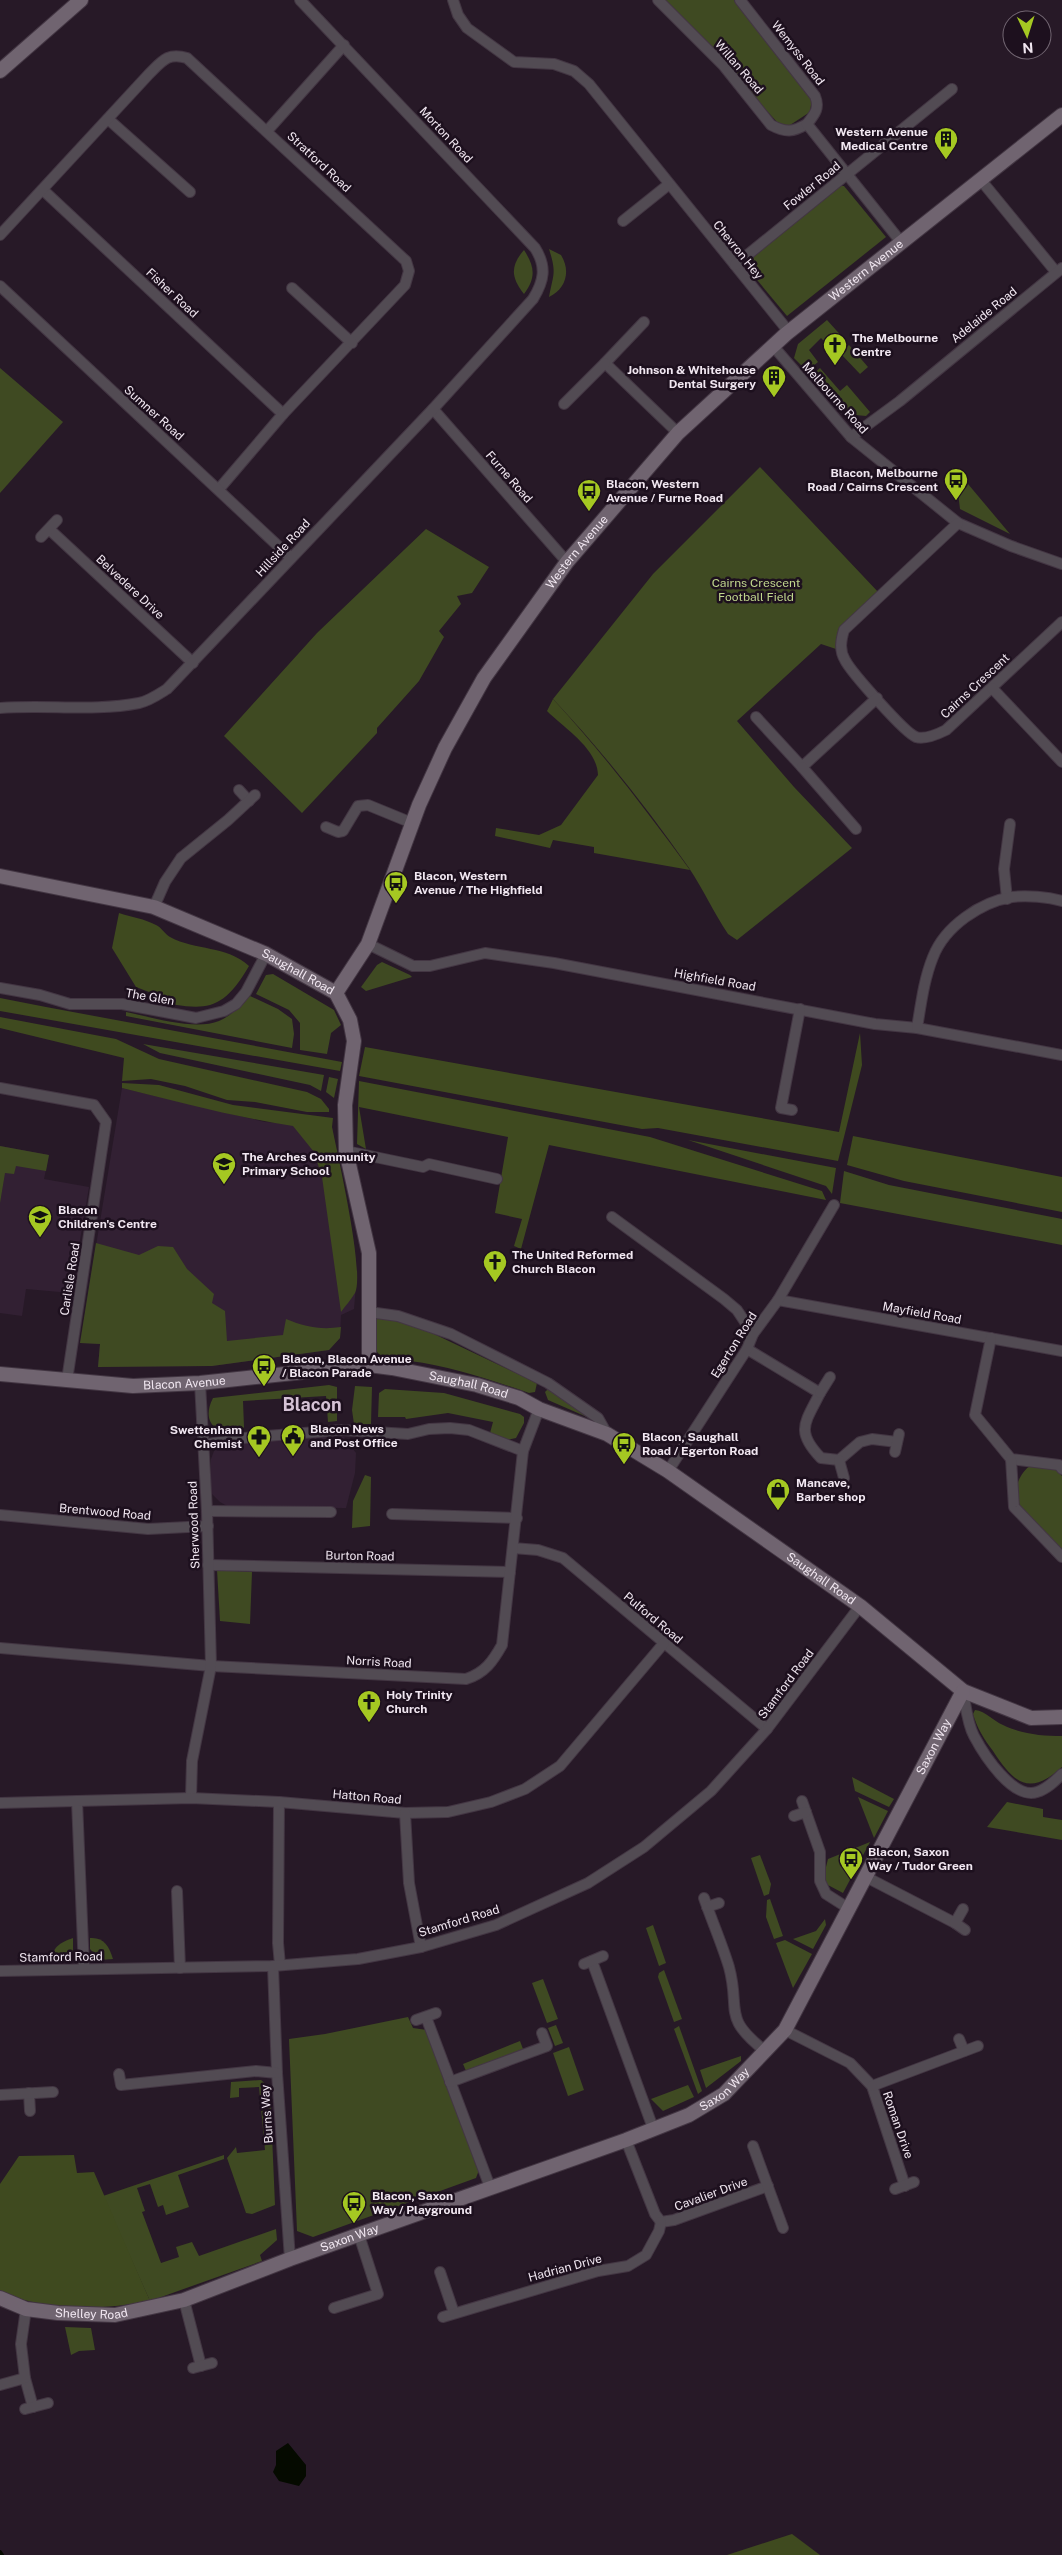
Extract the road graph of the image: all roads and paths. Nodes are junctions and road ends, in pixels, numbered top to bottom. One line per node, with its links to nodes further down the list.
1 (81, 0): 7 (street)
2 (300, 0): 6 (street, Morton Road)
3 (454, 0): 15 (street, Chevron Hey)
4 (658, 0): 11 (street, Willan Road)
5 (740, 0): 11 (street, Wemyss Road)
6 (344, 45): 12 (street); 25 (street, Morton Road)
7 (0, 71)
8 (952, 89): 13 (street, Fowler Road)
9 (1062, 114): 14 (street, Western Avenue)
10 (108, 119): 12 (street, Stratford Road); 16 (street, Stratford Road); 17 (street)
11 (807, 124): 13 (street)
12 (267, 131): 28 (street, Stratford Road)
13 (846, 174): 20 (street); 21 (street, Fowler Road)
14 (980, 179): 20 (street, Western Avenue); 22 (street)
15 (668, 184): 18 (street); 21 (street, Chevron Hey)
16 (43, 190): 19 (street, Stratford Road); 33 (street, Fisher Road)
17 (190, 193)
18 (623, 221)
19 (0, 235)
20 (901, 242): 27 (street, Western Avenue)
21 (735, 265): 27 (street, Chevron Hey)
22 (1059, 270): 35 (street, Adelaide Road)
23 (0, 286): 36 (street, Sumner Road)
24 (292, 288): 28 (street)
25 (533, 299): 32 (street, Hillside Road)
26 (644, 322): 30 (street)
27 (789, 332): 29 (street, Western Avenue)
28 (352, 343): 33 (street, Stratford Road)
29 (774, 346): 34 (street, Western Avenue); 35 (street, Melbourne Road)
30 (605, 362): 31 (street); 34 (street)
31 (564, 404)
32 (433, 410): 41 (street, Hillside Road); 42 (street, Furne Road)
33 (283, 414): 36 (street, Stratford Road)
34 (678, 433): 42 (street, Western Avenue)
35 (852, 437): 38 (street, Melbourne Road)
36 (218, 489): 41 (street, Sumner Road)
37 (57, 520): 39 (street)
38 (958, 523): 43 (street, Melbourne Road); 47 (street, Cairns Crescent)
39 (49, 528): 40 (street); 45 (street, Belvedere Drive)
40 (41, 537)
41 (291, 558): 45 (street, Hillside Road)
42 (567, 562): 53 (street, Western Avenue)
43 (1062, 564)
44 (1062, 622): 46 (street, Cairns Crescent)
45 (193, 663): 48 (street, Hillside Road)
46 (992, 688): 47 (street, Cairns Crescent); 50 (street)
47 (877, 698): 51 (street)
48 (0, 708)
49 (756, 717): 51 (street)
50 (1062, 762)
51 (802, 767): 56 (street)
52 (239, 790): 60 (street)
53 (412, 823): 55 (street); 61 (street, Western Avenue)
54 (1022, 825): 58 (street)
55 (326, 826)
56 (856, 829)
57 (0, 876): 60 (street, Saughall Road)
58 (1007, 899): 59 (street); 66 (street)
59 (1062, 901)
60 (154, 907): 62 (street, Saughall Road)
61 (368, 944): 64 (street, Western Avenue); 65 (street, Highfield Road)
62 (266, 954): 63 (street, The Glen); 64 (street, Saughall Road)
63 (0, 988)
64 (336, 993): 70 (street, Saughall Road)
65 (800, 1009): 66 (street, Highfield Road); 69 (street)
66 (916, 1028): 67 (street, Highfield Road)
67 (1062, 1055)
68 (0, 1088): 83 (street, Carlisle Road)
69 (792, 1110)
70 (346, 1151): 71 (street); 75 (street, Saughall Road)
71 (497, 1178)
72 (834, 1204): 74 (street, Egerton Road)
73 (612, 1217): 76 (street)
74 (778, 1300): 76 (street, Egerton Road); 77 (street, Mayfield Road)
75 (369, 1312): 80 (street, Saughall Road); 87 (street)
76 (753, 1334): 78 (street, Egerton Road)
77 (991, 1338): 79 (street, Mayfield Road); 91 (street)
78 (747, 1349): 85 (street); 94 (street, Egerton Road)
79 (1062, 1351)
80 (369, 1365): 84 (street, Blacon Avenue); 86 (street, Saughall Road)
81 (0, 1374): 83 (street, Blacon Avenue)
82 (830, 1377): 85 (street)
83 (67, 1380): 84 (street, Blacon Avenue)
84 (200, 1383): 89 (street, Sherwood Road)
85 (820, 1393): 92 (street)
86 (539, 1409): 87 (street, Saughall Road); 90 (street, Norris Road)
87 (607, 1434): 94 (street, Saughall Road)
88 (897, 1442): 92 (street)
89 (203, 1445): 90 (street); 96 (street, Sherwood Road)
90 (523, 1451): 100 (street, Norris Road)
91 (1011, 1459): 93 (street); 103 (street)
92 (839, 1460): 95 (street)
93 (1062, 1469)
94 (668, 1471): 106 (street, Saughall Road)
95 (844, 1478)
96 (207, 1511): 97 (street); 101 (street, Sherwood Road)
97 (331, 1512)
98 (392, 1514): 100 (street)
99 (0, 1515): 101 (street, Brentwood Road)
100 (516, 1518): 102 (street, Norris Road)
101 (208, 1526): 104 (street, Sherwood Road)
102 (513, 1548): 105 (street, Norris Road); 107 (street, Pulford Road)
103 (1062, 1557)
104 (208, 1565): 105 (street, Burton Road); 109 (street, Sherwood Road)
105 (510, 1572): 109 (street, Norris Road)
106 (860, 1606): 110 (street, Saughall Road); 112 (street, Stamford Road)
107 (664, 1643): 112 (street, Pulford Road); 120 (street, Hatton Road)
108 (0, 1648): 109 (street, Norris Road)
109 (211, 1666): 114 (street, Sherwood Road)
110 (963, 1691): 111 (street, Saughall Road); 113 (street); 122 (street, Saxon Way)
111 (1062, 1718)
112 (767, 1729): 129 (street, Stamford Road)
113 (1062, 1774)
114 (191, 1798): 115 (street, Hatton Road); 117 (street, Hatton Road)
115 (77, 1801): 118 (street, Hatton Road); 133 (street)
116 (802, 1801): 119 (street)
117 (279, 1802): 120 (street, Hatton Road); 131 (street, Burns Way)
118 (0, 1803)
119 (806, 1812): 121 (street); 125 (street)
120 (405, 1814): 129 (street)
121 (794, 1816)
122 (866, 1877): 125 (street, Saxon Way); 127 (street)
123 (176, 1891): 132 (street)
124 (718, 1902): 140 (street)
125 (848, 1908): 136 (street, Saxon Way)
126 (963, 1909): 127 (street)
127 (955, 1923): 128 (street)
128 (965, 1930)
129 (421, 1947): 131 (street, Stamford Road)
130 (593, 1960): 150 (street)
131 (276, 1966): 132 (street, Stamford Road); 142 (street, Burns Way)
132 (180, 1968): 133 (street, Stamford Road)
133 (84, 1969): 134 (street, Stamford Road)
134 (0, 1972)
135 (436, 2013): 144 (street)
136 (785, 2030): 140 (street, Saxon Way); 145 (street, Roman Drive)
137 (542, 2034): 144 (street)
138 (959, 2039): 141 (street)
139 (978, 2046): 141 (street)
140 (764, 2051): 150 (street, Saxon Way)
141 (964, 2051): 145 (street)
142 (277, 2073): 143 (street); 159 (street, Burns Way)
143 (119, 2074)
144 (450, 2082): 155 (street)
145 (872, 2086): 154 (street, Roman Drive)
146 (53, 2092): 147 (street)
147 (29, 2093): 148 (street); 149 (street)
148 (0, 2094)
149 (30, 2111)
150 (653, 2128): 151 (street, Saxon Way)
151 (626, 2140): 155 (street, Saxon Way); 156 (street, Cavalier Drive)
152 (753, 2146): 153 (street, Cavalier Drive)
153 (768, 2186): 156 (street, Cavalier Drive); 157 (street, Cavalier Drive)
154 (905, 2186)
155 (490, 2187): 158 (street, Saxon Way)
156 (661, 2222): 165 (street, Hadrian Drive)
157 (783, 2228)
158 (359, 2235): 159 (street, Saxon Way); 163 (street)
159 (290, 2259): 162 (street, Shelley Road)
160 (440, 2272): 165 (street)
161 (0, 2298): 164 (street, Shelley Road)
162 (184, 2300): 164 (street, Shelley Road); 167 (street)
163 (334, 2308)
164 (26, 2309): 168 (street)
165 (454, 2313): 166 (street, Hadrian Drive)
166 (443, 2317)
167 (212, 2363)
168 (25, 2378): 169 (street); 170 (street)
169 (0, 2385)
170 (48, 2403)

